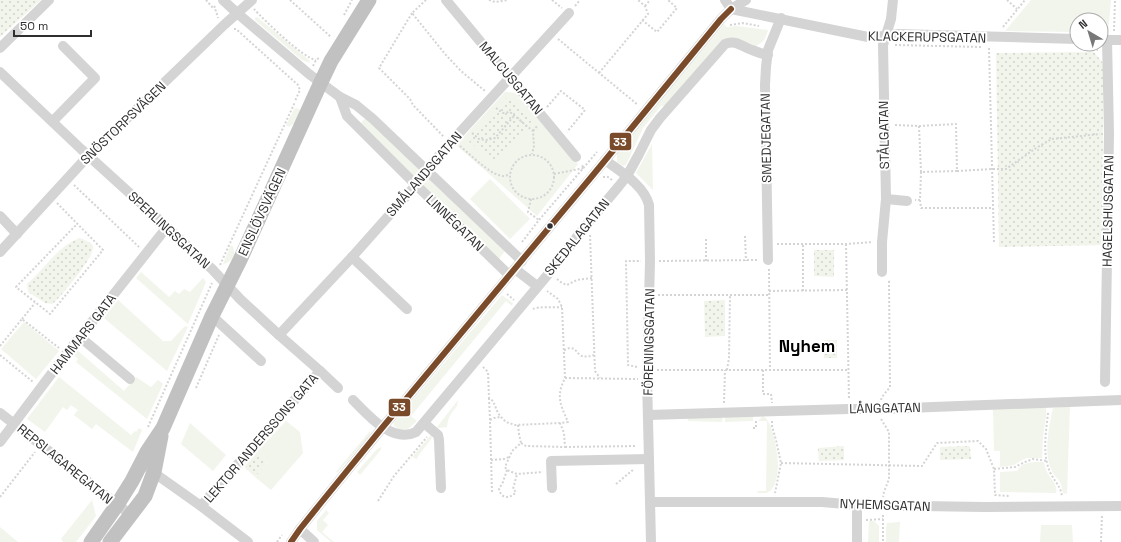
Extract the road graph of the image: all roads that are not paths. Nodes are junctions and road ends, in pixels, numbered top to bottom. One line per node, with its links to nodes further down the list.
1 (49, 0): 17 (street)
2 (223, 0): 10 (street, LINNÉGATAN)
3 (369, 0): 21 (highway, ENSLÖVSVÄGEN)
4 (446, 0): 20 (street, MALCUSGATAN)
5 (725, 0): 9 (street)
6 (746, 0): 9 (street)
7 (893, 0): 13 (street, STÅLGATAN)
8 (251, 1): 10 (street, SNÖSTORPSVÄGEN)
9 (731, 9): 12 (street, KLACKERUPSGATAN); 26 (street)
10 (237, 13): 21 (street, LINNÉGATAN); 24 (street, SNÖSTORPSVÄGEN)
11 (569, 13): 20 (street, SMÅLANDSGATAN)
12 (781, 18): 13 (street, KLACKERUPSGATAN); 18 (street, SMEDJEGATAN)
13 (886, 36): 14 (street, KLACKERUPSGATAN); 30 (street, STÅLGATAN)
14 (1069, 39)
15 (1111, 40): 50 (street, HAGELSHUSGATAN)
16 (63, 46): 23 (street)
17 (0, 48)
18 (768, 55): 28 (street, SKEDALAGATAN); 37 (street, SMEDJEGATAN)
19 (0, 72): 23 (street, SPERLINGSGATAN)
20 (510, 78): 25 (street, MALCUSGATAN); 27 (street, SMÅLANDSGATAN)
21 (320, 82): 22 (street, LINNÉGATAN); 41 (highway, ENSLÖVSVÄGEN)
22 (340, 98): 27 (street, LINNÉGATAN); 29 (street, LINNÉGATAN)
23 (53, 122): 24 (street, SPERLINGSGATAN)
24 (89, 156): 33 (street, SPERLINGSGATAN); 34 (street, SNÖSTORPSVÄGEN)
25 (576, 157)
26 (606, 160): 28 (street, FÖRENINGSGATAN); 38 (street)
27 (428, 170): 29 (street, SMÅLANDSGATAN); 38 (street, LINNÉGATAN)
28 (627, 176): 42 (street, SKEDALAGATAN); 55 (street, FÖRENINGSGATAN)
29 (416, 186): 36 (street, SMÅLANDSGATAN); 39 (street, LINNÉGATAN)
30 (886, 199): 31 (street); 40 (street, STÅLGATAN)
31 (907, 201)
32 (0, 216): 34 (street)
33 (167, 227): 41 (street, SPERLINGSGATAN); 46 (street, HAMMARS GATA)
34 (17, 234): 35 (street, SNÖSTORPSVÄGEN)
35 (0, 252)
36 (352, 257): 43 (street); 45 (street, SMÅLANDSGATAN)
37 (768, 260)
38 (522, 261): 39 (street)
39 (512, 272): 42 (street, LINNÉGATAN); 59 (street)
40 (882, 272)
41 (227, 285): 44 (highway, ENSLÖVSVÄGEN); 45 (street, SPERLINGSGATAN)
42 (541, 288): 57 (street, SKEDALAGATAN)
43 (407, 310)
44 (212, 316): 47 (street); 58 (highway, ENSLÖVSVÄGEN)
45 (279, 335): 48 (street, SPERLINGSGATAN)
46 (80, 337): 49 (street); 56 (street, HAMMARS GATA)
47 (261, 362)
48 (320, 371): 51 (street, SPERLINGSGATAN); 68 (street, LEKTOR ANDERSSONS GATA)
49 (130, 379)
50 (1105, 382)
51 (338, 388)
52 (353, 400): 59 (street)
53 (1121, 400): 55 (street, LÅNGGATAN)
54 (0, 413): 56 (street, REPSLAGAREGATAN)
55 (648, 416): 61 (street, FÖRENINGSGATAN)
56 (14, 423): 60 (street, HAMMARS GATA); 66 (street, REPSLAGAREGATAN)
57 (428, 426): 59 (street, SKEDALAGATAN); 63 (street)
58 (162, 428): 62 (highway, ENSLÖVSVÄGEN); 62 (highway, ENSLÖVSVÄGEN)
59 (382, 428): 71 (street)
60 (0, 442)
61 (649, 459): 64 (street); 65 (street, FÖRENINGSGATAN)
62 (147, 469): 66 (highway, ENSLÖVSVÄGEN); 68 (street); 70 (highway, ENSLÖVSVÄGEN)
63 (441, 488)
64 (552, 488)
65 (650, 502): 67 (street, NYHEMSGATAN); 77 (street, FÖRENINGSGATAN)
66 (117, 505): 70 (street, REPSLAGAREGATAN); 72 (highway, ENSLÖVSVÄGEN)
67 (857, 505): 69 (street, NYHEMSGATAN); 78 (street)
68 (201, 506): 74 (street)
69 (1121, 506)
70 (131, 515): 73 (highway, ENSLÖVSVÄGEN)
71 (300, 530): 75 (street); 76 (street)
72 (91, 542)
73 (110, 542)
74 (248, 542)
75 (291, 542)
76 (314, 542)
77 (650, 542)
78 (857, 542)

